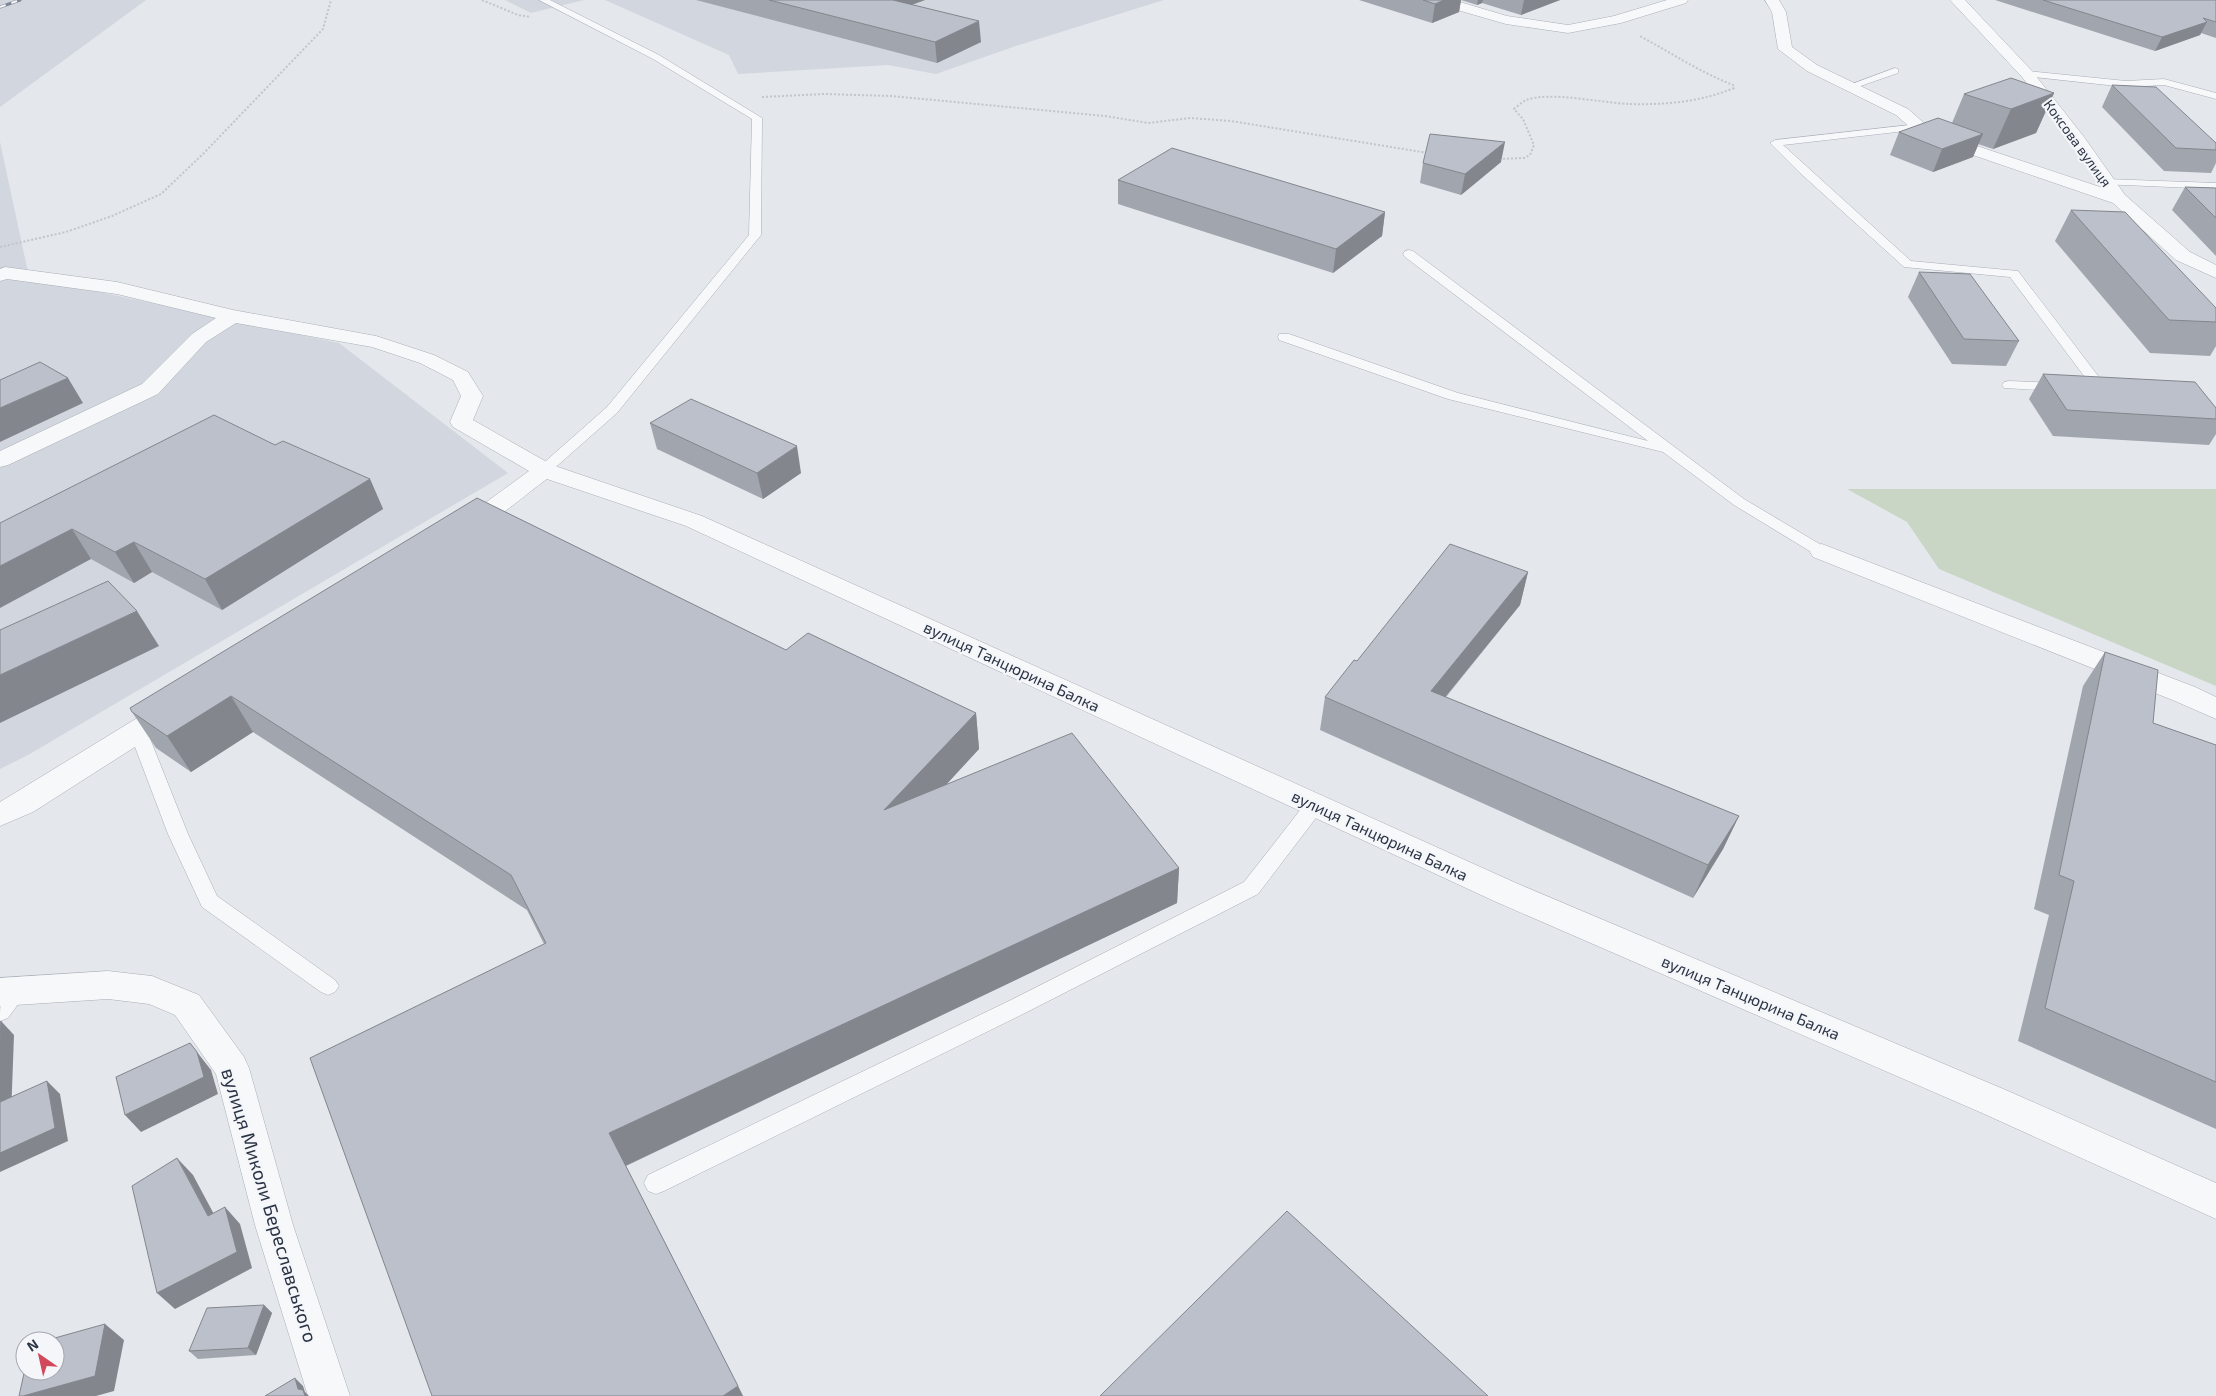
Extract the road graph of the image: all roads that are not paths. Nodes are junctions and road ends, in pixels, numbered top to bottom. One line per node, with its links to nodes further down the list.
1 (543, 0): 22 (lane)
2 (1438, 0): 3 (street)
3 (1681, 0)
4 (1772, 0): 8 (street)
5 (1957, 0): 7 (street, Коксова вулиця)
6 (1896, 71): 8 (lane)
7 (2028, 74): 9 (lane); 11 (street, Коксова вулиця)
8 (1849, 87): 10 (street)
9 (2216, 96)
10 (1919, 128): 13 (street); 19 (lane)
11 (2105, 182): 12 (lane); 13 (street, Коксова вулиця)
12 (2216, 186)
13 (2119, 199): 15 (street, Коксова вулиця)
14 (1409, 254): 20 (lane)
15 (2214, 272)
16 (0, 275): 17 (street)
17 (232, 316): 21 (street); 22 (street, вулиця Танцюрина Балка)
18 (1284, 337): 20 (lane)
19 (2009, 385)
20 (1669, 450): 24 (lane)
21 (0, 460)
22 (544, 470): 23 (street); 28 (street, вулиця Танцюрина Балка)
23 (442, 540)
24 (1822, 552): 26 (street)
25 (195, 695): 27 (street)
26 (2216, 709)
27 (138, 731): 29 (street); 30 (lane)
28 (1315, 805): 32 (lane); 33 (street, вулиця Танцюрина Балка)
29 (0, 815)
30 (328, 986)
31 (5, 999): 34 (street, вулиця Миколи Береславського)
32 (656, 1183)
33 (2216, 1201)
34 (329, 1396)

